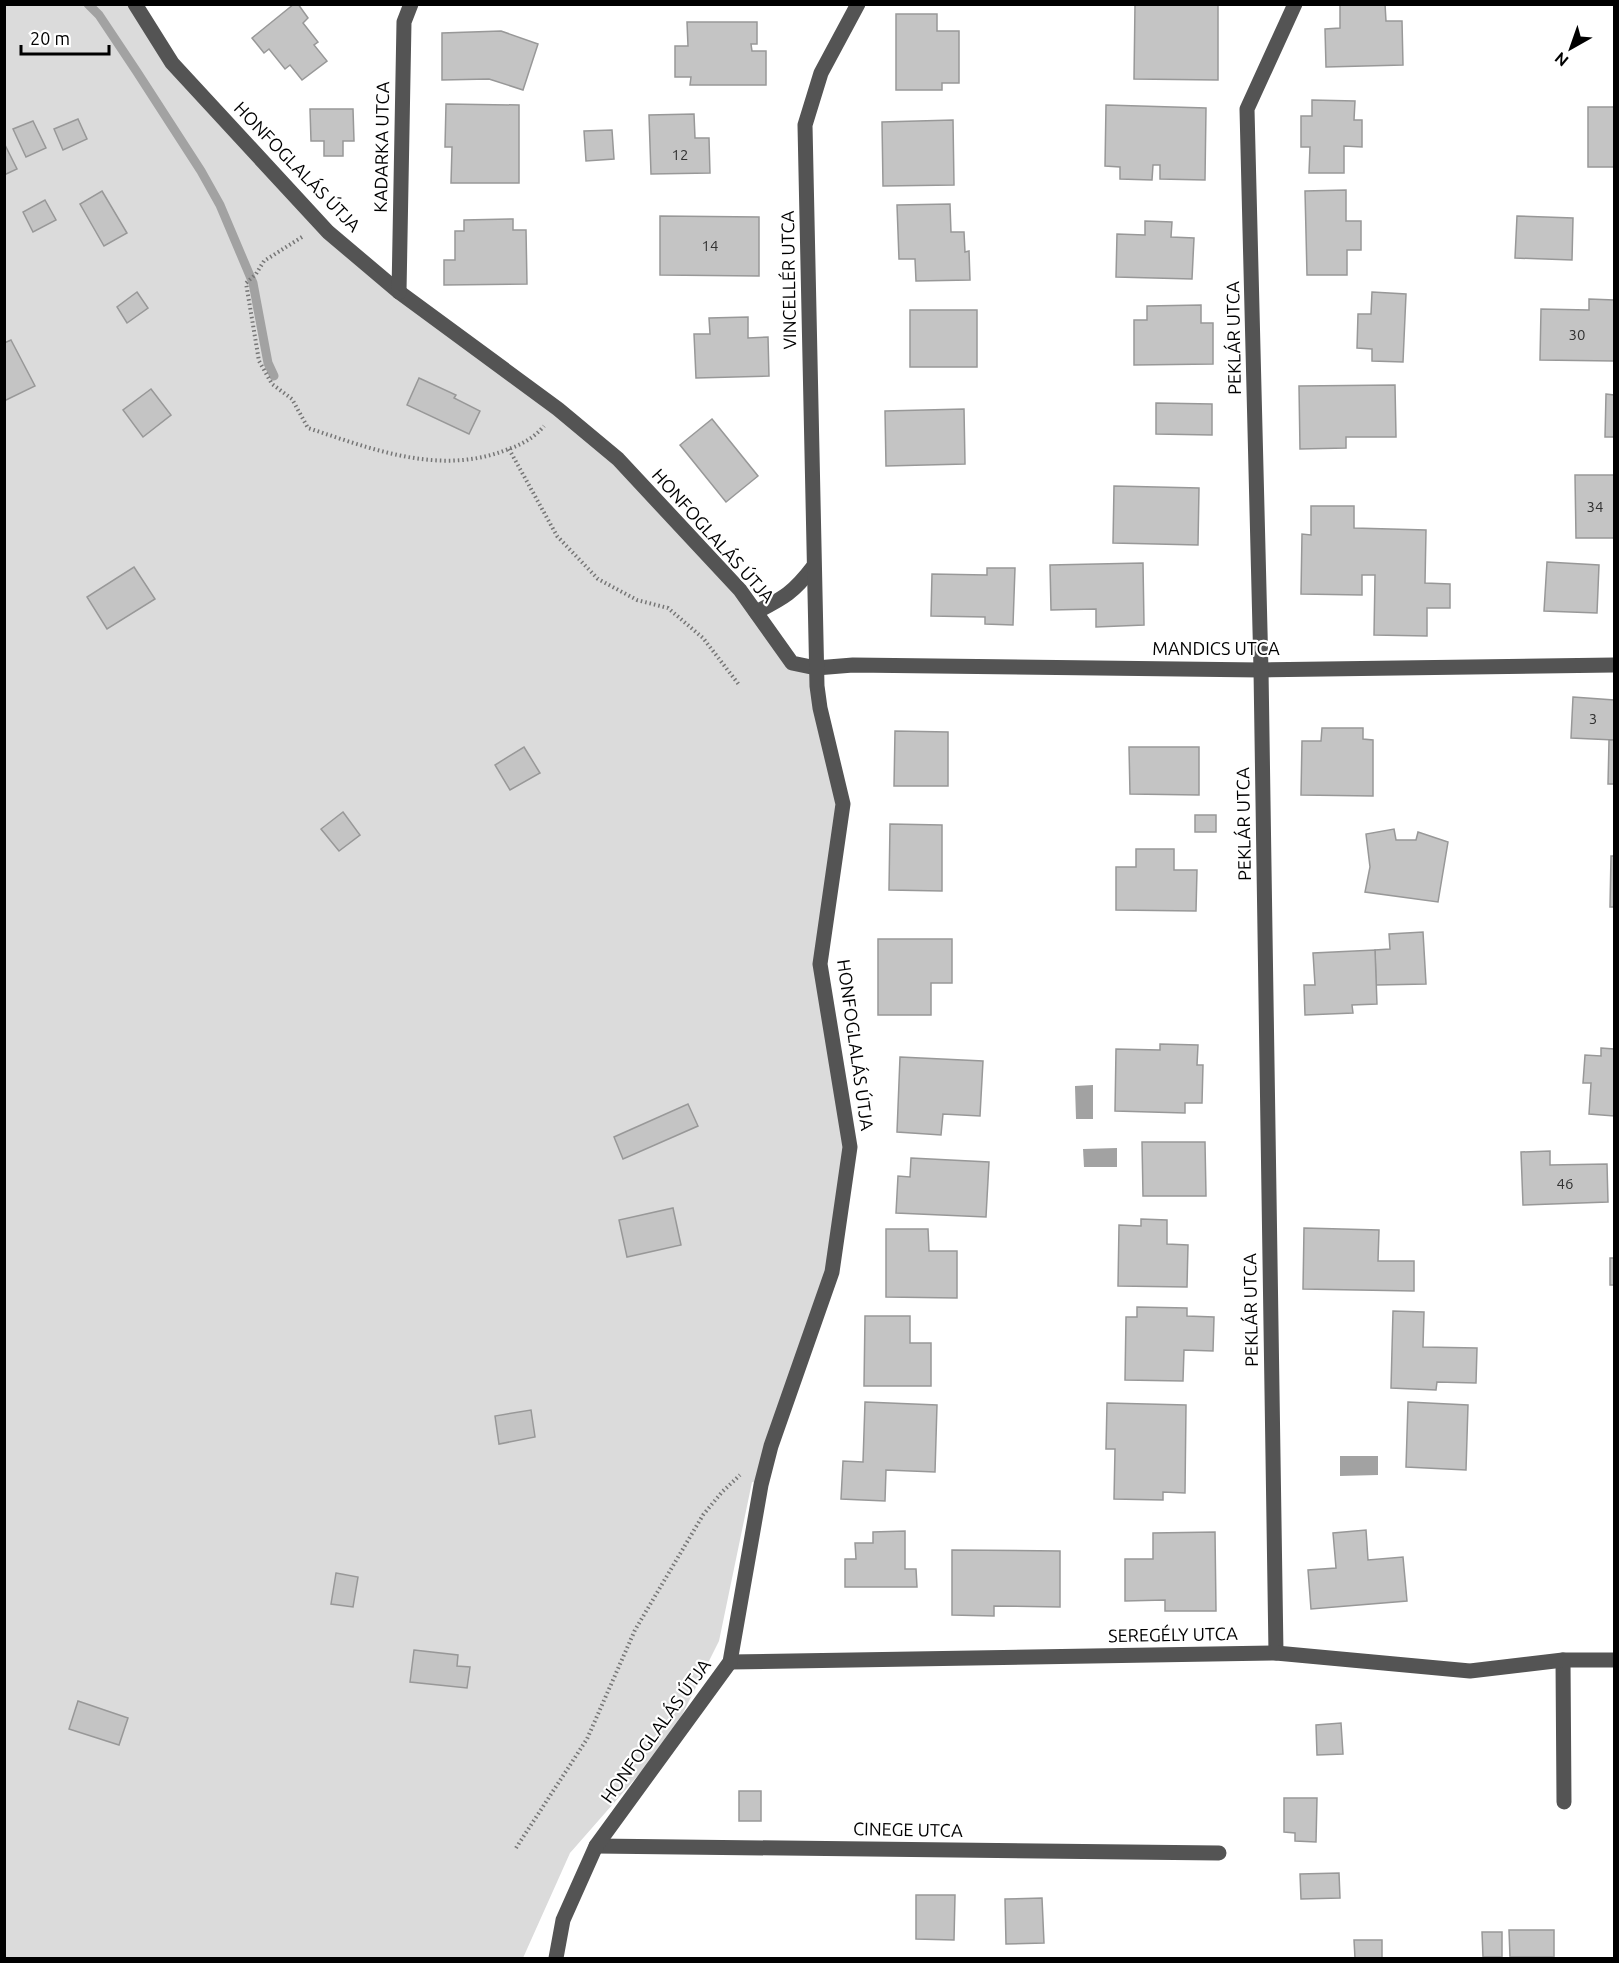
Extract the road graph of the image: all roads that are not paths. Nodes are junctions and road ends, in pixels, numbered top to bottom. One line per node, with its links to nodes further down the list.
1 (135, 4): 5 (street, HONFOGLALÁS ÚTJA)
2 (411, 4): 5 (street, KADARKA UTCA)
3 (858, 4): 6 (street, VINCELLÉR UTCA)
4 (1295, 4): 10 (street, PEKLÁR UTCA)
5 (399, 292): 7 (street, HONFOGLALÁS ÚTJA)
6 (813, 567): 7 (street); 9 (street, VINCELLÉR UTCA)
7 (756, 612): 9 (street, HONFOGLALÁS ÚTJA)
8 (1614, 665): 10 (street, MANDICS UTCA)
9 (816, 668): 10 (street, MANDICS UTCA); 14 (street, HONFOGLALÁS ÚTJA)
10 (1261, 670): 11 (street, PEKLÁR UTCA)
11 (1276, 1653): 12 (street, SEREGÉLY UTCA); 14 (street, SEREGÉLY UTCA)
12 (1563, 1660): 13 (street, SEREGÉLY UTCA); 15 (street)
13 (1614, 1660)
14 (730, 1662): 16 (street, HONFOGLALÁS ÚTJA)
15 (1564, 1802)
16 (596, 1846): 17 (street, CINEGE UTCA); 18 (street, HONFOGLALÁS ÚTJA)
17 (1219, 1853)
18 (556, 1959)

